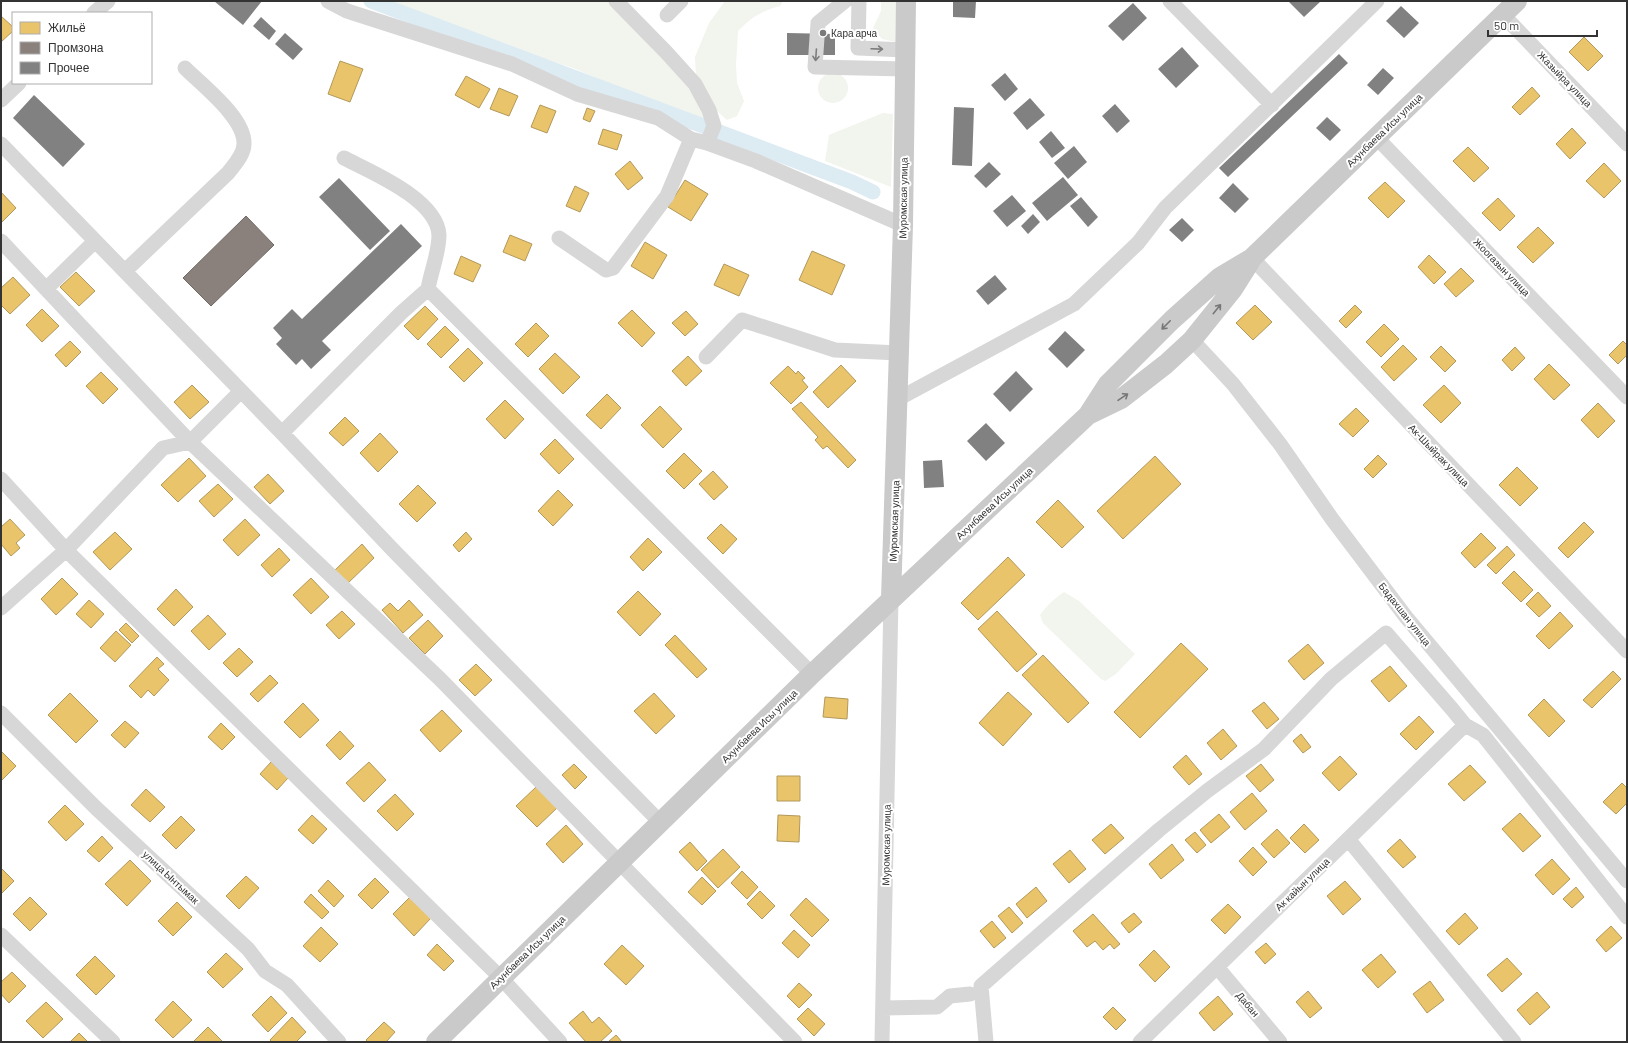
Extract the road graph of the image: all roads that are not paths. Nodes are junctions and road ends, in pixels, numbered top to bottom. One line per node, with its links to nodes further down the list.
1 (108, 1): 11 (street)
2 (328, 1): 20 (street)
3 (616, 1): 18 (street)
4 (681, 1): 12 (street)
5 (845, 1): 13 (street, one-way to 13)
6 (859, 1): 13 (street, one-way to 13)
7 (906, 1): 13 (main road, Муромская улица)
8 (1170, 1): 17 (street)
9 (1377, 1): 17 (street)
10 (1510, 8): 19 (main road, Ахунбаева Исы улица); 22 (street, Жазыйра улица)
11 (95, 12)
12 (667, 15)
13 (906, 59): 24 (main road, Муромская улица)
14 (185, 68): 29 (street)
15 (18, 84): 16 (street)
16 (1, 100)
17 (1272, 105): 37 (street)
18 (711, 134): 20 (street); 24 (street)
19 (1376, 137): 28 (main road, Ахунбаева Исы улица); 36 (street, Жоогазын улица)
20 (691, 139): 25 (street)
21 (1, 144): 26 (street)
22 (1627, 144)
23 (344, 158): 31 (street)
24 (903, 225): 33 (main road, Муромская улица)
25 (559, 238)
26 (95, 240): 29 (street); 30 (street)
27 (1, 241): 30 (street)
28 (1252, 258): 32 (main road, Ахунбаева Исы улица, one-way to 28); 38 (main road, Ахунбаева Исы улица, one-way to 38); 45 (street, Ак-Шыйрак улица)
29 (125, 272): 35 (street)
30 (46, 289): 40 (street)
31 (428, 289): 39 (street); 46 (street)
32 (1192, 340): 38 (main road, Ахунбаева Исы улица, one-way to 32); 52 (street, Бадахшан улица)
33 (899, 353): 34 (street); 37 (main road, Муромская улица)
34 (706, 357)
35 (241, 391): 39 (street); 40 (street)
36 (1627, 397)
37 (898, 399): 43 (main road, Муромская улица)
38 (1088, 415): 43 (main road, Ахунбаева Исы улица)
39 (282, 433): 49 (street)
40 (190, 442): 42 (street); 51 (street)
41 (1, 479): 42 (street)
42 (66, 550): 44 (street); 56 (street)
43 (891, 599): 46 (main road, Ахунбаева Исы улица); 58 (street, Муромская улица)
44 (1, 608)
45 (1627, 651)
46 (812, 674): 49 (main road, Ахунбаева Исы улица)
47 (1, 713): 60 (street, улица Ынтымак)
48 (1465, 725): 50 (street, Ак кайын улица); 53 (street); 57 (street)
49 (660, 822): 51 (main road, Ахунбаева Исы улица)
50 (1348, 839): 55 (street, Ак кайын улица); 68 (street)
51 (619, 862): 56 (main road, Ахунбаева Исы улица); 63 (street)
52 (1627, 881)
53 (1627, 917)
54 (1, 935): 59 (street)
55 (1217, 967): 66 (street, Ак кайын улица); 67 (street, Дабан)
56 (501, 978): 61 (main road, Ахунбаева Исы улица); 62 (street)
57 (978, 993): 58 (street); 65 (street)
58 (883, 1008): 64 (street, Муромская улица)
59 (113, 1042)
60 (339, 1042)
61 (436, 1042)
62 (560, 1042)
63 (795, 1042)
64 (882, 1042)
65 (986, 1042)
66 (1140, 1042)
67 (1280, 1042)
68 (1514, 1042)

